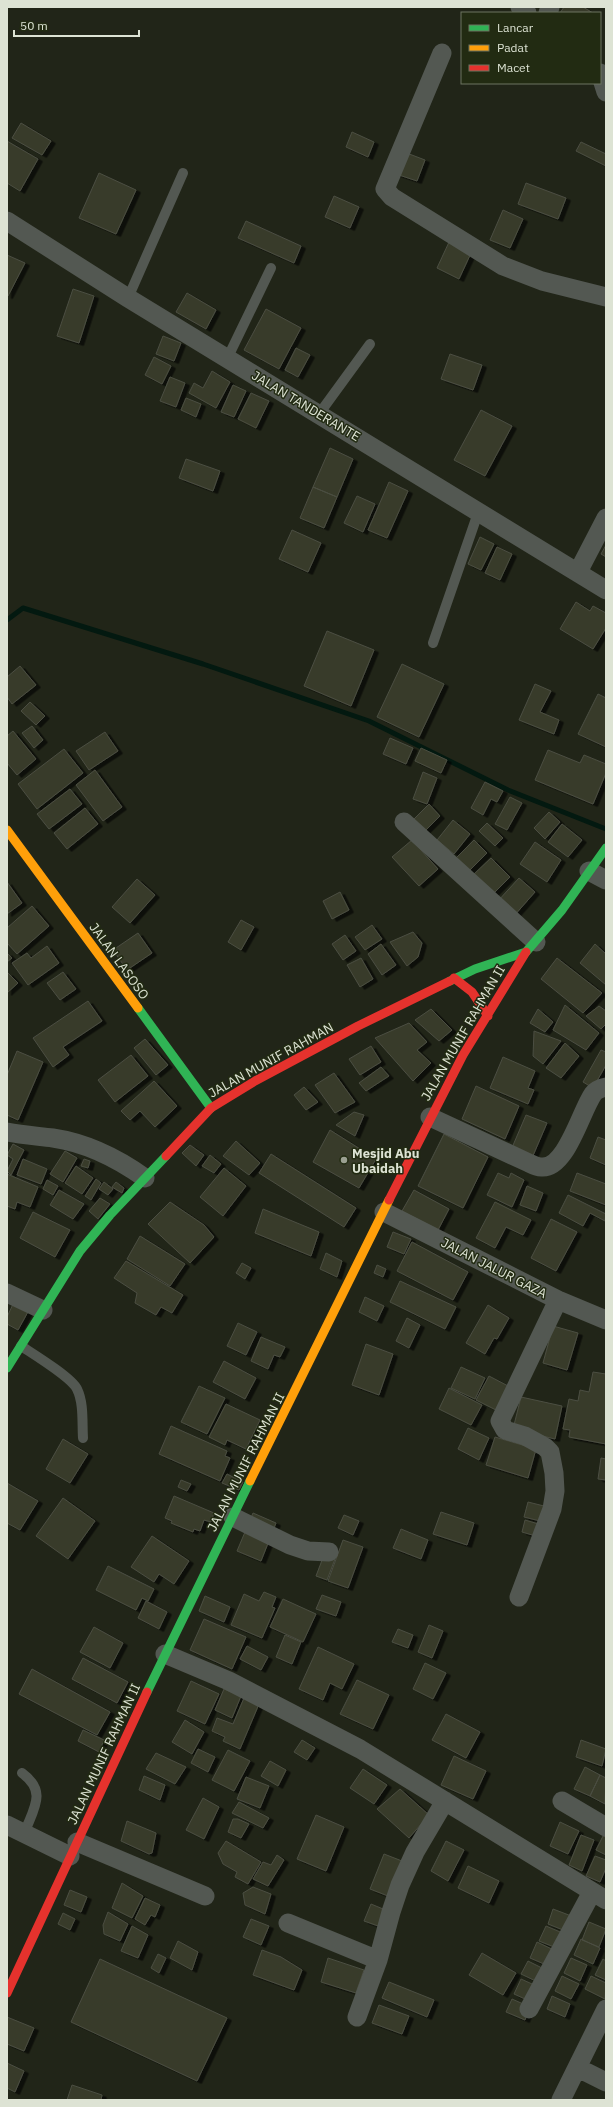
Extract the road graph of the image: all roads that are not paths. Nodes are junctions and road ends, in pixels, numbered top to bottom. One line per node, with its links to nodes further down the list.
1 (442, 53): 7 (street)
2 (601, 76): 3 (street)
3 (606, 92)
4 (183, 173): 8 (lane)
5 (7, 221): 8 (street, JALAN TANDERANTE)
6 (271, 268): 10 (lane)
7 (606, 297)
8 (128, 298): 10 (street, JALAN TANDERANTE)
9 (370, 344): 11 (lane)
10 (228, 359): 11 (street, JALAN TANDERANTE)
11 (319, 414): 12 (street, JALAN TANDERANTE)
12 (478, 513): 14 (street, JALAN TANDERANTE); 16 (lane)
13 (606, 518): 14 (street)
14 (578, 572): 15 (street, JALAN TANDERANTE)
15 (606, 590)
16 (433, 643)
17 (404, 822): 22 (street)
18 (7, 830): 26 (street, JALAN LASOSO)
19 (606, 848): 20 (street)
20 (589, 871): 21 (street); 22 (street)
21 (606, 880)
22 (531, 947): 23 (street, JALAN MUNIF RAHMAN); 24 (street, JALAN MUNIF RAHMAN II)
23 (454, 978): 24 (street); 26 (street, JALAN MUNIF RAHMAN)
24 (488, 1016): 27 (street, JALAN MUNIF RAHMAN II)
25 (606, 1087): 27 (street)
26 (211, 1108): 29 (street, JALAN MUNIF RAHMAN)
27 (430, 1117): 30 (street, JALAN MUNIF RAHMAN II)
28 (7, 1132): 29 (street)
29 (146, 1178): 33 (street, JALAN MUNIF RAHMAN)
30 (384, 1212): 32 (street, JALAN JALUR GAZA); 38 (street, JALAN MUNIF RAHMAN II)
31 (7, 1293): 33 (street)
32 (558, 1300): 34 (street, JALAN JALUR GAZA); 40 (street)
33 (44, 1310): 35 (street, JALAN MUNIF RAHMAN)
34 (606, 1320)
35 (21, 1346): 36 (street, JALAN MUNIF RAHMAN); 37 (lane)
36 (7, 1368)
37 (83, 1438)
38 (233, 1517): 39 (street); 41 (street, JALAN MUNIF RAHMAN II)
39 (329, 1552)
40 (519, 1597)
41 (165, 1654): 44 (street); 48 (street, JALAN MUNIF RAHMAN II)
42 (22, 1773): 47 (lane)
43 (562, 1800): 46 (street)
44 (445, 1801): 50 (street); 52 (street)
45 (7, 1826): 47 (street)
46 (606, 1827)
47 (24, 1834): 48 (street)
48 (74, 1849): 49 (street); 53 (street, JALAN MUNIF RAHMAN II)
49 (205, 1896)
50 (599, 1896): 54 (street)
51 (288, 1923): 52 (street)
52 (378, 1960): 56 (street)
53 (7, 1993)
54 (529, 2009)
55 (606, 2009): 57 (street)
56 (357, 2017)
57 (578, 2068): 58 (street); 59 (street)
58 (606, 2082)
59 (561, 2100)

